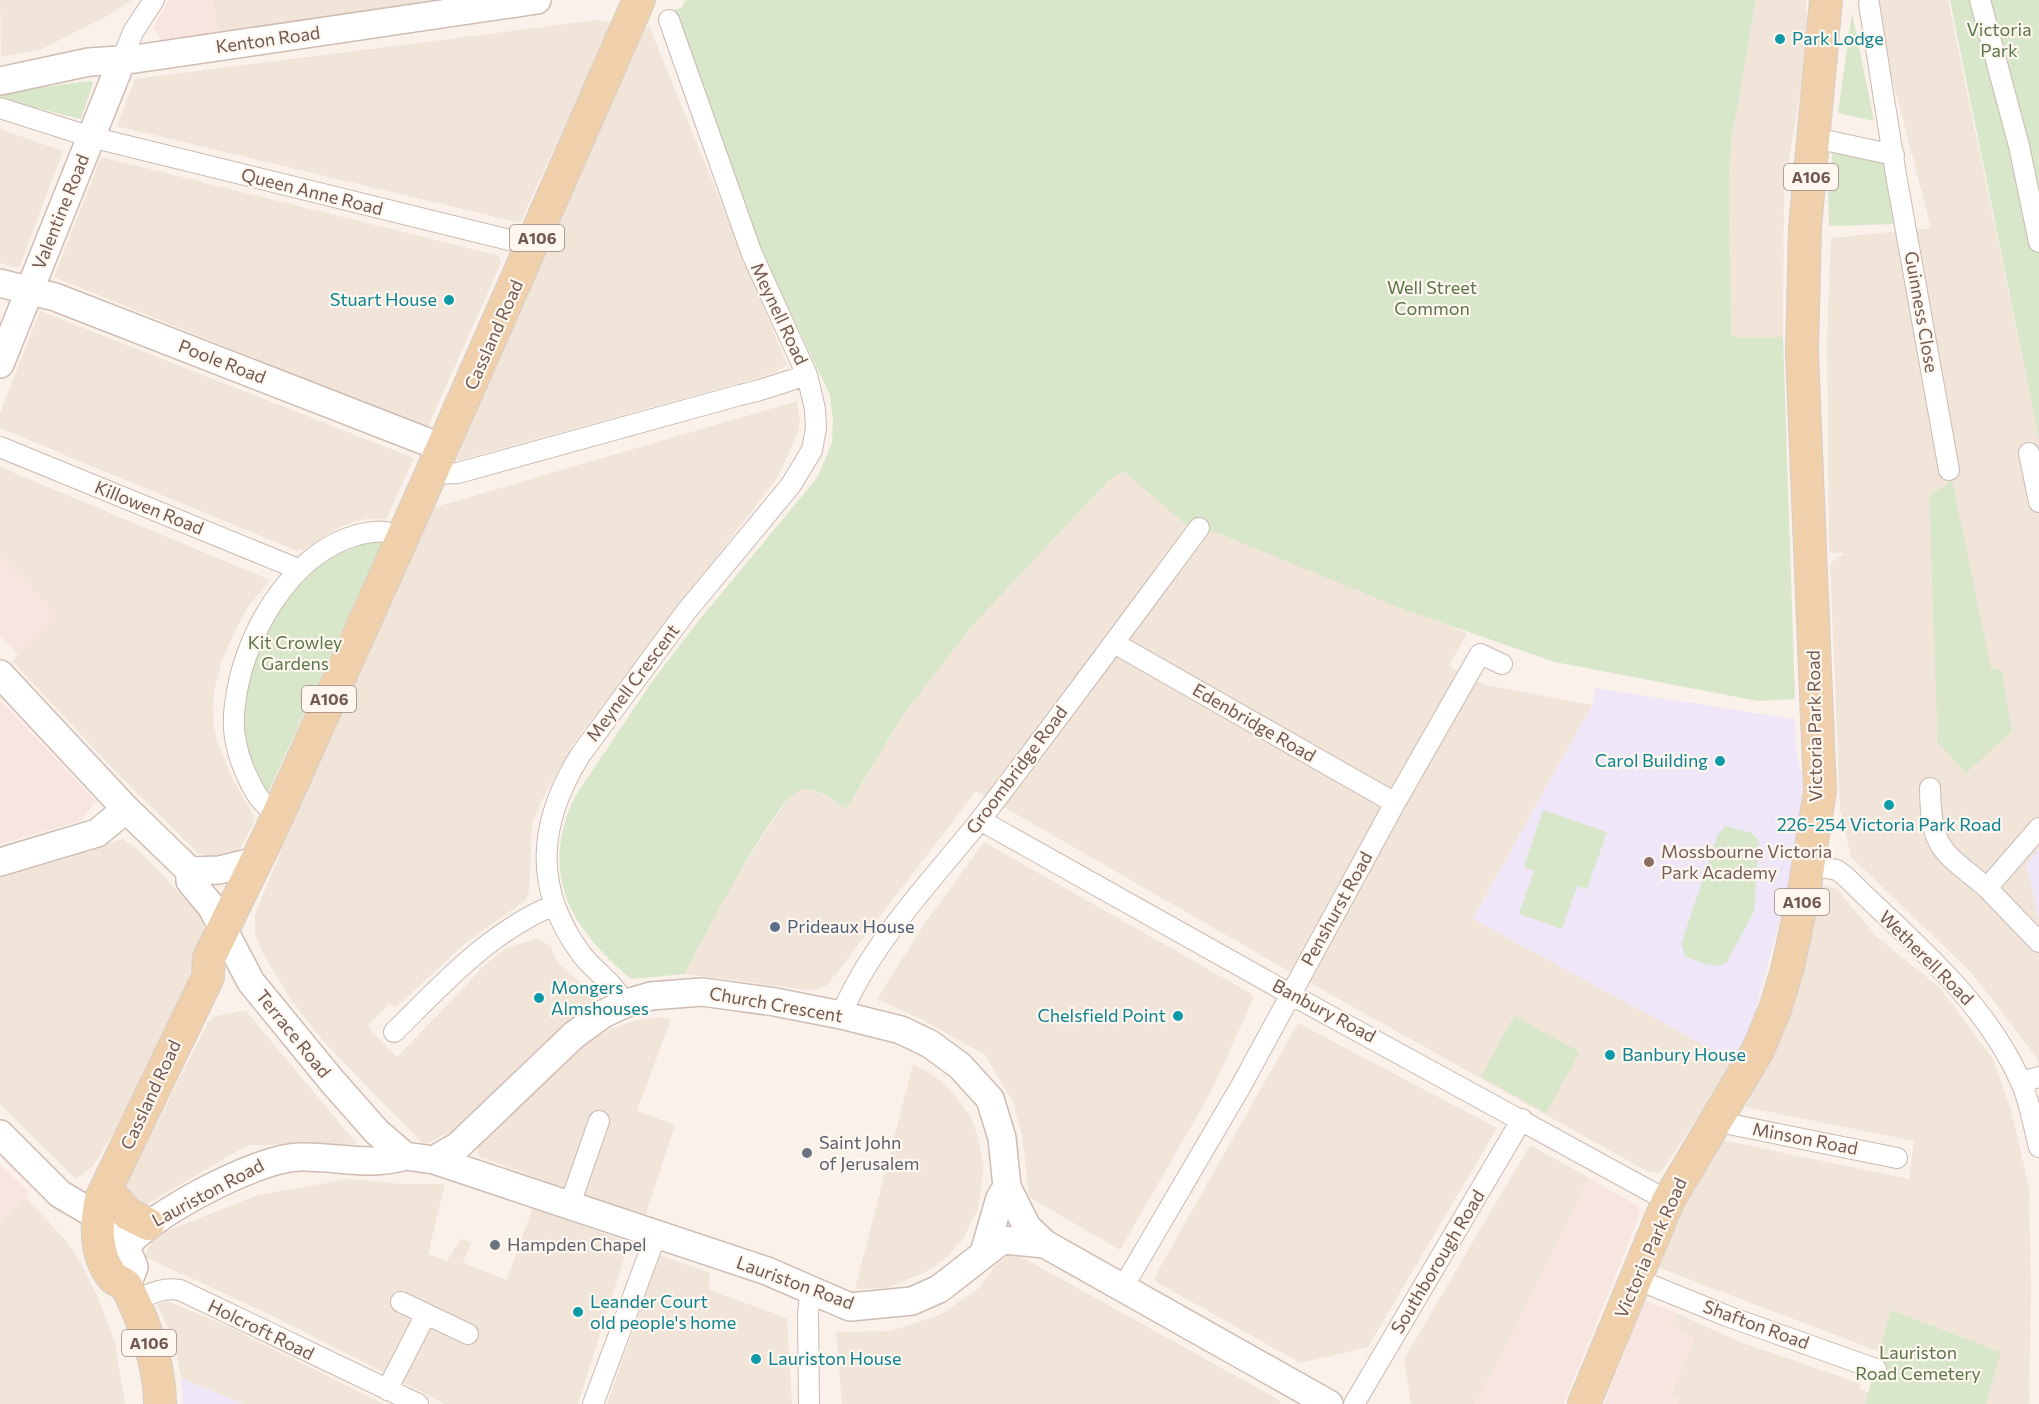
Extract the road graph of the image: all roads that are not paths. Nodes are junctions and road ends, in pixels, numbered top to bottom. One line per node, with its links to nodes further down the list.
1 (154, 0): 8 (street)
2 (537, 0): 8 (street, Kenton Road)
3 (639, 0): 15 (main road, Cassland Road / A106)
4 (1826, 0): 12 (main road, Victoria Park Road / A106)
5 (1980, 0): 14 (street)
6 (1869, 4): 13 (street, Guinness Close)
7 (671, 23): 19 (street, Meynell Road)
8 (122, 60): 9 (street, Kenton Road); 11 (street, Valentine Road)
9 (0, 81)
10 (0, 108): 11 (street)
11 (91, 138): 15 (street, Queen Anne Road); 17 (street, Valentine Road)
12 (1815, 138): 13 (street); 39 (main road, Victoria Park Road / A106)
13 (1894, 155): 23 (street, Guinness Close)
14 (2039, 242)
15 (534, 246): 22 (main road, Cassland Road / A106)
16 (0, 283): 17 (street, Poole Road)
17 (29, 290): 18 (street, Valentine Road); 22 (street, Poole Road)
18 (0, 364)
19 (807, 375): 22 (street, Meynell Road); 42 (street, Meynell Crescent)
20 (0, 447): 27 (street, Killowen Road)
21 (2029, 453): 24 (street)
22 (437, 461): 26 (main road, Cassland Road / A106)
23 (1949, 470)
24 (2039, 502)
25 (1199, 528): 28 (street, Groombridge Road)
26 (401, 537): 27 (street); 34 (main road, Cassland Road / A106)
27 (298, 570): 34 (street)
28 (1114, 643): 32 (street, Edenbridge Road); 35 (street, Groombridge Road)
29 (1502, 664): 32 (street, Penshurst Road)
30 (0, 674): 33 (street, Terrace Road)
31 (1930, 788): 41 (street)
32 (1395, 803): 47 (street, Penshurst Road)
33 (126, 809): 38 (street); 40 (street, Terrace Road)
34 (278, 813): 37 (main road, Cassland Road / A106)
35 (980, 820): 47 (street, Banbury Road); 49 (street, Groombridge Road)
36 (2039, 828): 41 (street)
37 (256, 861): 40 (street); 43 (main road, Cassland Road / A106)
38 (0, 862)
39 (1809, 866): 51 (street, Wetherell Road); 54 (main road, Victoria Park Road / A106)
40 (190, 871): 43 (street, Terrace Road)
41 (1987, 888): 44 (street)
42 (554, 905): 48 (street, Meynell Crescent); 50 (street)
43 (224, 929): 45 (street, Terrace Road); 46 (main road, Cassland Road / A106)
44 (2039, 942)
45 (246, 975): 46 (street); 58 (street, Terrace Road)
46 (208, 977): 64 (main road, Cassland Road / A106)
47 (1290, 994): 52 (street, Banbury Road); 73 (street, Penshurst Road)
48 (624, 1004): 49 (street, Church Crescent); 56 (street, Church Crescent)
49 (841, 1015): 62 (street, Church Crescent)
50 (394, 1032)
51 (2030, 1079): 57 (street, Wetherell Road)
52 (1522, 1119): 63 (street, Banbury Road); 85 (street, Southborough Road)
53 (599, 1121): 65 (street)
54 (1714, 1121): 59 (street, Minson Road); 63 (main road, Victoria Park Road / A106)
55 (0, 1134): 64 (street)
56 (465, 1141): 60 (street, Church Crescent); 61 (street)
57 (2039, 1147)
58 (405, 1156): 60 (street); 66 (street, Lauriston Road)
59 (1897, 1158)
60 (434, 1160): 61 (street, Lauriston Road)
61 (476, 1173): 65 (street, Lauriston Road)
62 (1007, 1187): 68 (street, Lauriston Road); 70 (street, Church Crescent)
63 (1668, 1201): 71 (main road, Victoria Park Road / A106)
64 (102, 1202): 66 (main road); 69 (street); 74 (main road, A106)
65 (570, 1204): 67 (street, Lauriston Road)
66 (148, 1224): 69 (street, Lauriston Road)
67 (656, 1235): 72 (street, Lauriston Road); 82 (street)
68 (1045, 1244): 70 (street, Lauriston Road); 73 (street, Lauriston Road)
69 (126, 1246): 74 (street)
70 (984, 1253): 72 (street, Lauriston Road)
71 (1636, 1280): 78 (street, Shafton Road); 86 (main road, Victoria Park Road / A106)
72 (811, 1288): 83 (street)
73 (1122, 1288): 84 (street, Lauriston Road)
74 (130, 1293): 79 (street, Holcroft Road); 80 (main road, A106)
75 (401, 1302): 76 (street)
76 (426, 1314): 77 (street); 79 (street)
77 (468, 1334)
78 (1876, 1369)
79 (387, 1390): 81 (street, Holcroft Road)
80 (160, 1404)
81 (418, 1404)
82 (593, 1404)
83 (809, 1404)
84 (1329, 1404)
85 (1354, 1404)
86 (1584, 1404)

